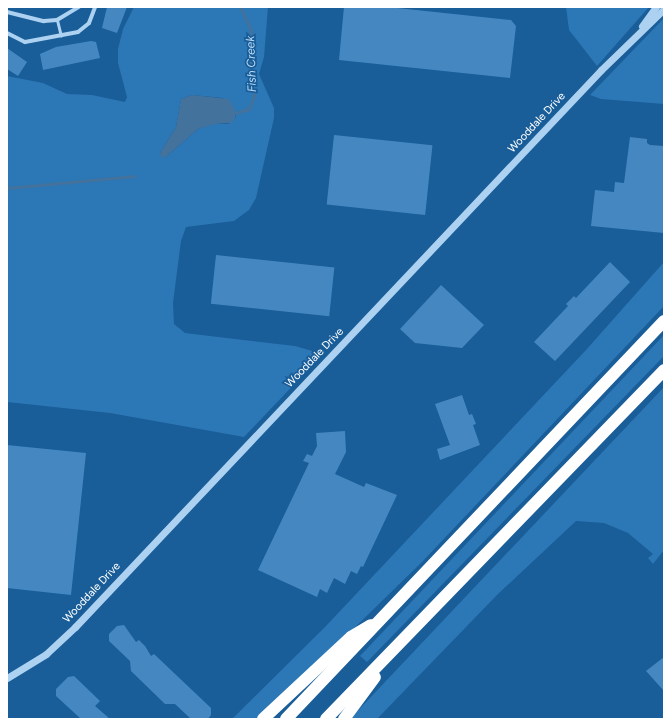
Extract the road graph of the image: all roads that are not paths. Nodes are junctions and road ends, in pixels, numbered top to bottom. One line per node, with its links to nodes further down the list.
1 (79, 7): 6 (street)
2 (94, 7): 8 (street)
3 (656, 7): 9 (street, Wooddale Drive)
4 (664, 9): 9 (street, Wooddale Drive)
5 (7, 12): 6 (street)
6 (57, 20): 8 (lane)
7 (7, 33): 8 (street)
8 (61, 36)
9 (630, 42): 14 (street, Wooddale Drive)
10 (664, 321): 12 (highway)
11 (664, 370): 13 (highway)
12 (386, 617): 15 (highway); 16 (highway)
13 (396, 647): 17 (highway); 18 (highway)
14 (7, 678)
15 (263, 719)
16 (286, 719)
17 (326, 719)
18 (344, 719)

